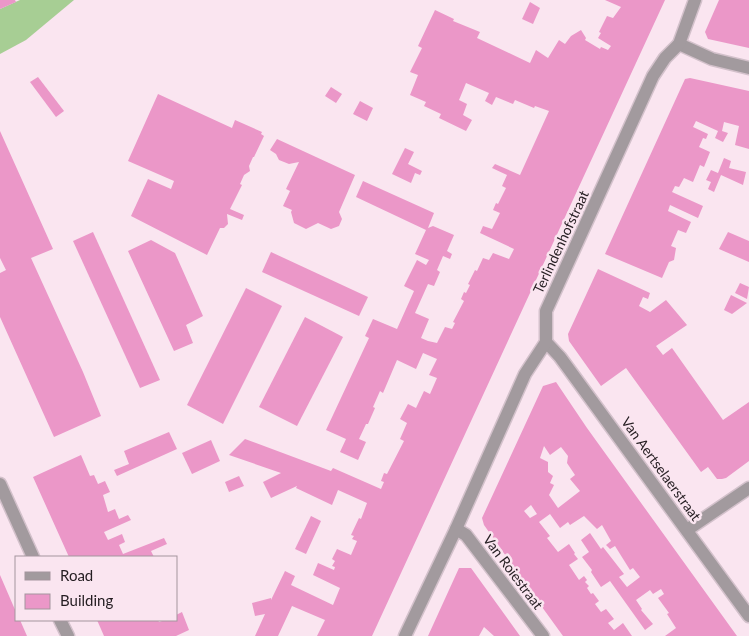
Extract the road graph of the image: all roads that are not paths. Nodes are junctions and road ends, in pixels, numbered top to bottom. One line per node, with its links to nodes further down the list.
1 (695, 0): 2 (street, Terlindenhofstraat)
2 (679, 44): 3 (street); 4 (street, Terlindenhofstraat)
3 (749, 68)
4 (546, 342): 7 (street); 8 (street, Van Aertselaerstraat)
5 (0, 484): 9 (street)
6 (749, 488): 8 (street)
7 (456, 529): 13 (street); 14 (street, Van Roiestraat)
8 (687, 530): 10 (street, Van Aertselaerstraat)
9 (33, 556)
10 (749, 616)
11 (60, 621): 12 (street)
12 (68, 636)
13 (405, 636)
14 (543, 636)

